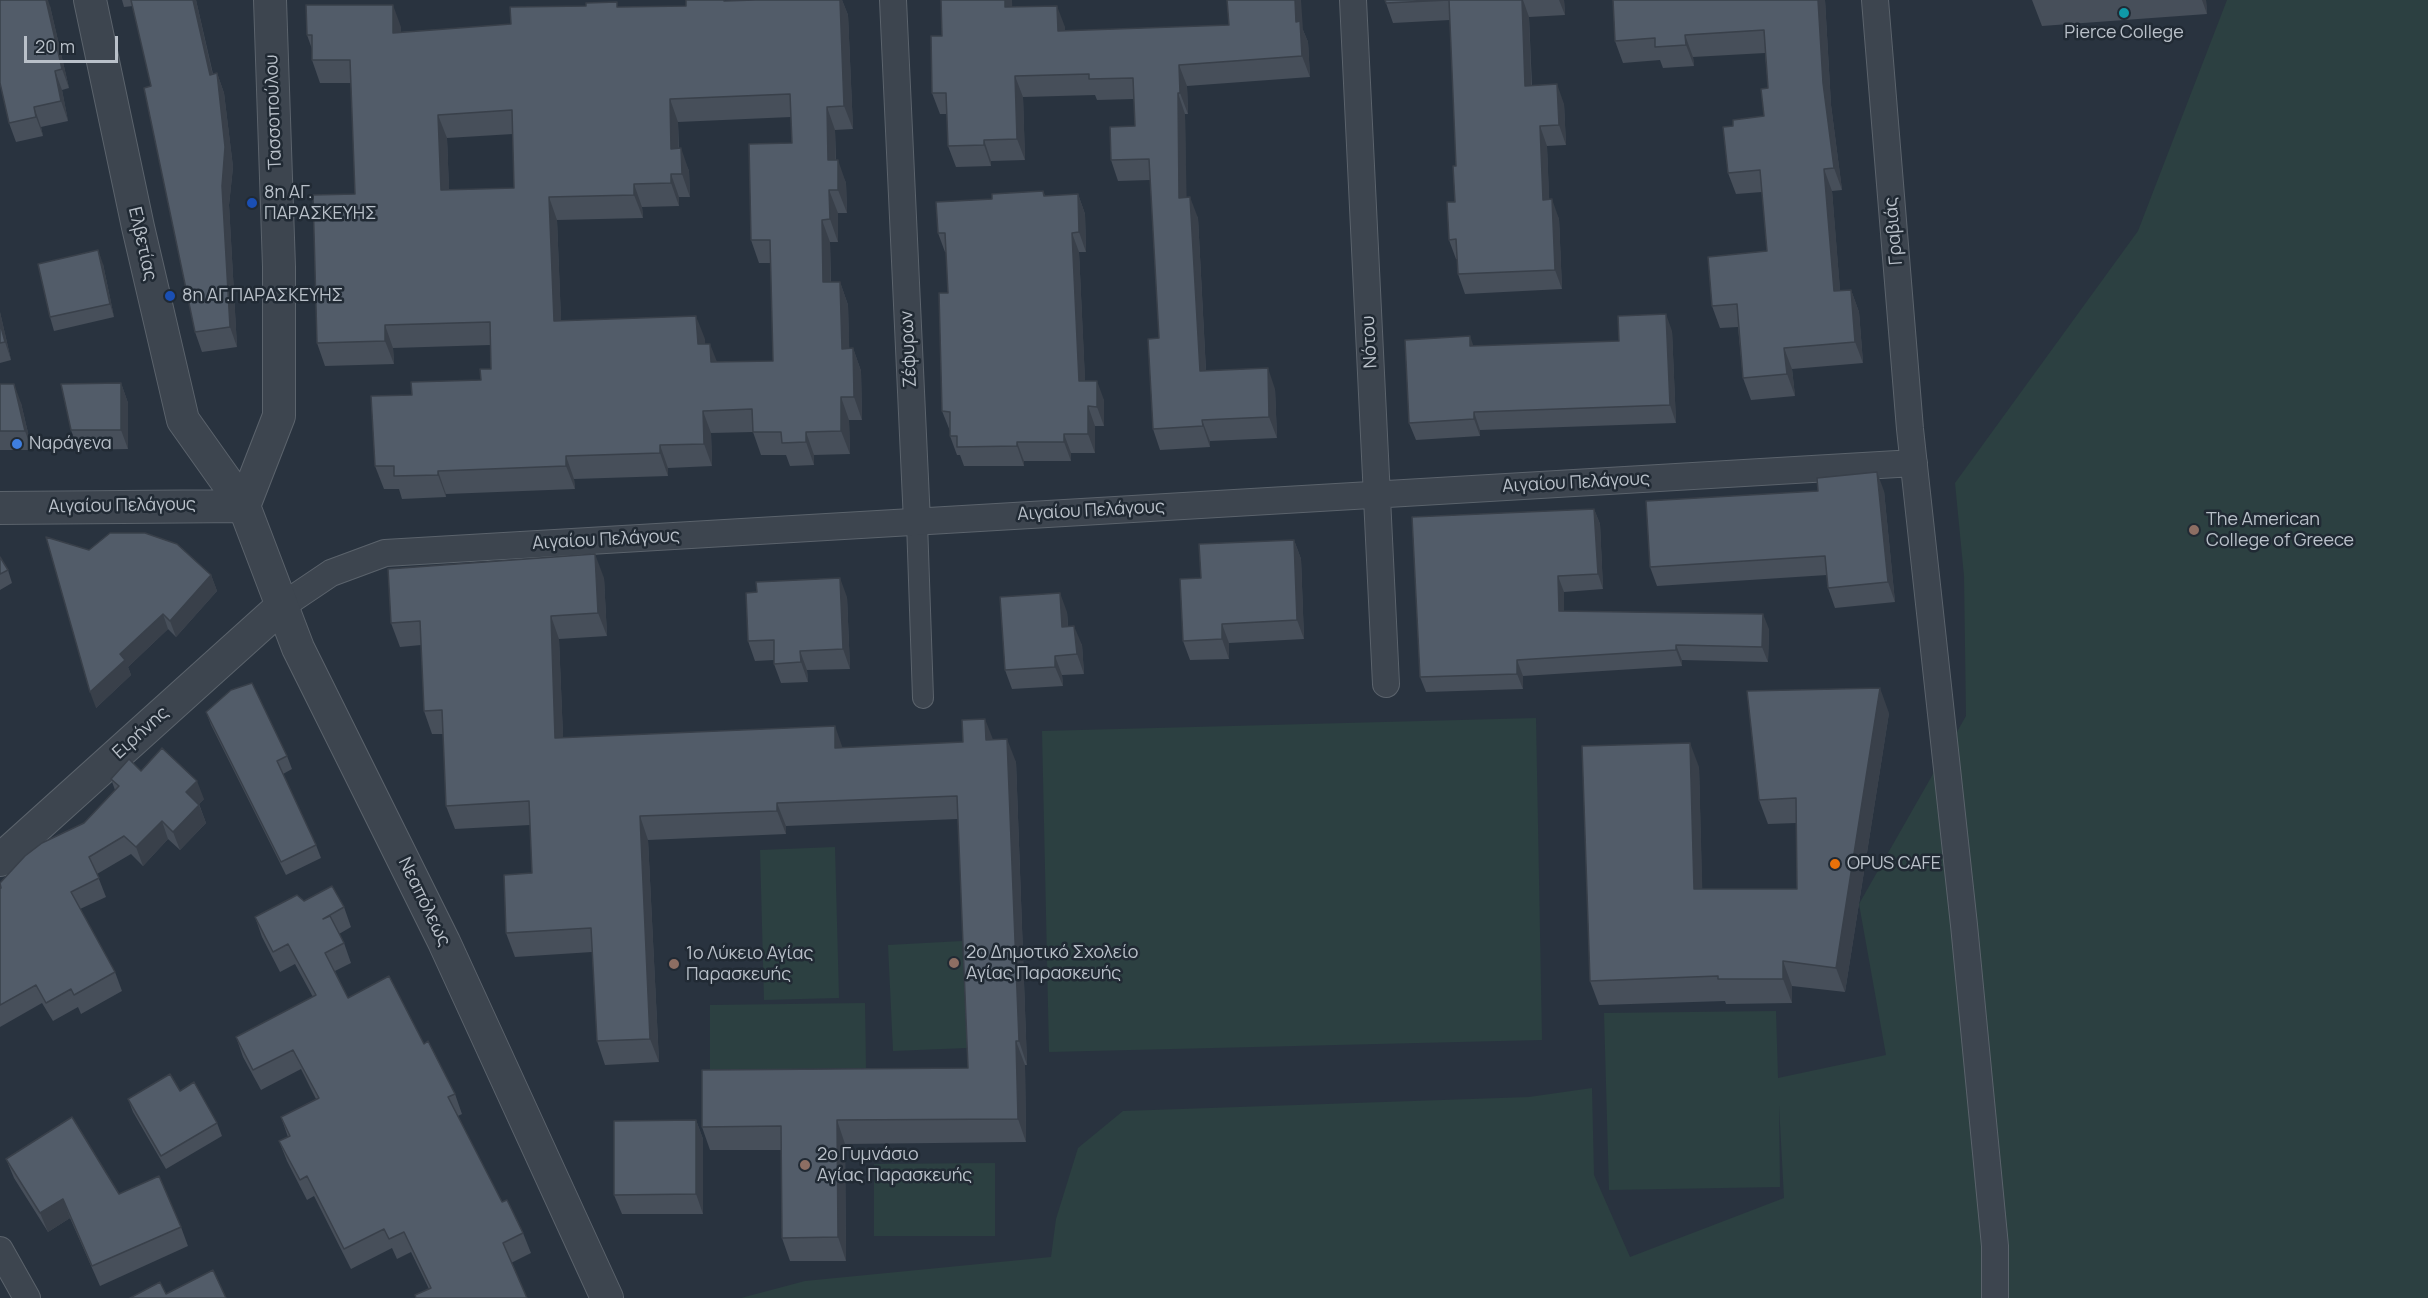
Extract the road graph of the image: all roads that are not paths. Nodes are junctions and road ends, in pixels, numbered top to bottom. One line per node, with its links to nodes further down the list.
1 (90, 0): 8 (street, Ελβετίας)
2 (270, 0): 8 (street, Τασσοπούλου)
3 (893, 0): 10 (street, Ζέφυρων)
4 (1353, 0): 7 (street, Νότου)
5 (1875, 0): 6 (street, Γραβιάς)
6 (1914, 463): 7 (street, Αιγαίου Πελάγους); 18 (street, Γραβιάς)
7 (1378, 494): 10 (street, Αιγαίου Πελάγους); 12 (street, Νότου)
8 (244, 506): 9 (street, Αιγαίου Πελάγους); 11 (street, Νεαπόλεως)
9 (0, 508)
10 (917, 522): 11 (street, Αιγαίου Πελάγους); 13 (street, Ζέφυρων)
11 (282, 606): 14 (street, Ειρήνης); 17 (street, Νεαπόλεως)
12 (1386, 684)
13 (923, 698)
14 (0, 860)
15 (0, 1250): 16 (street)
16 (27, 1298)
17 (607, 1298)
18 (1995, 1298)

